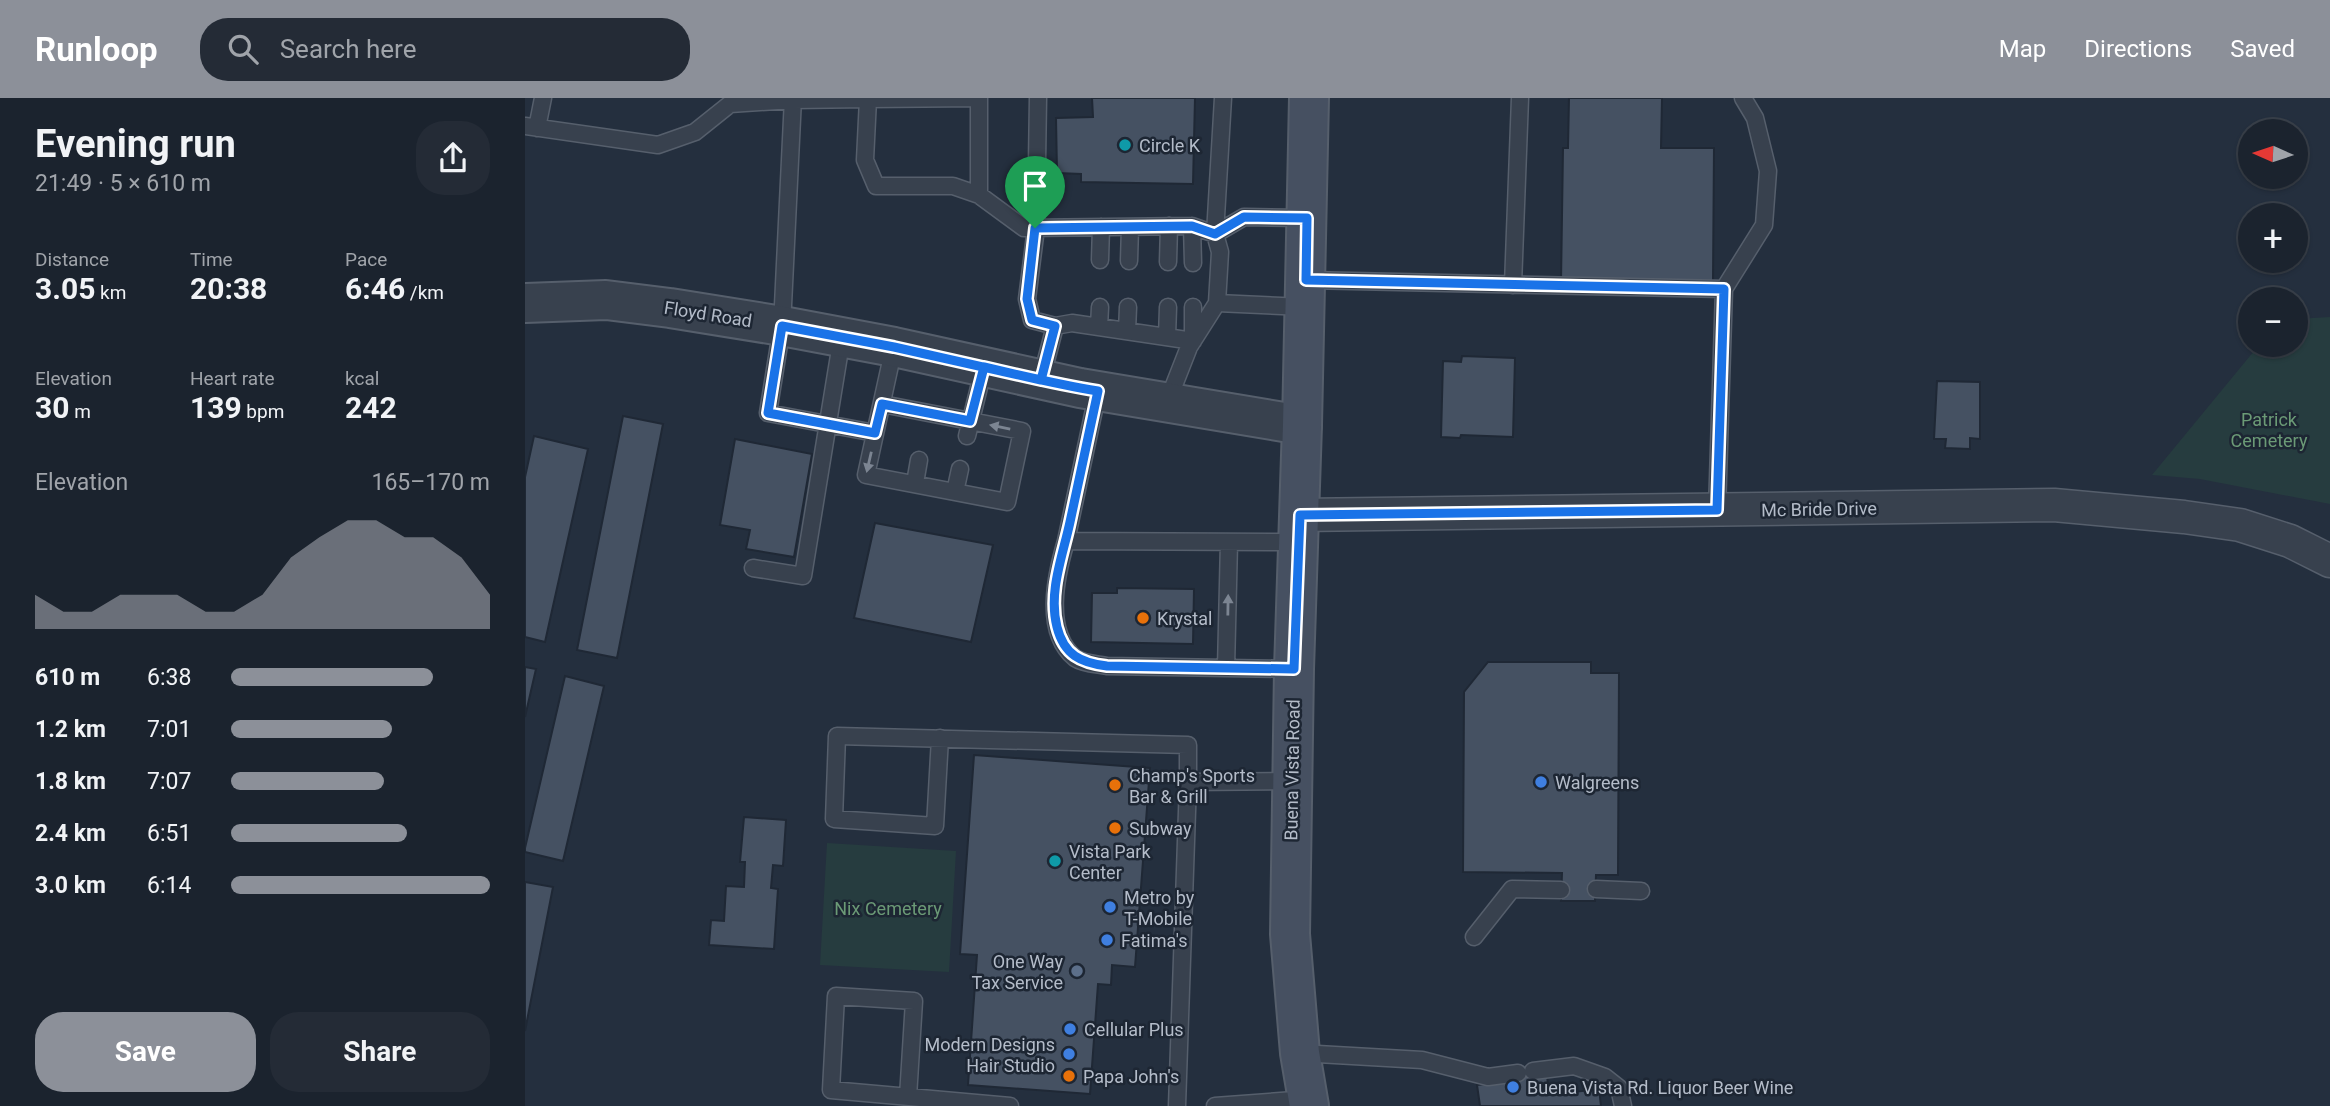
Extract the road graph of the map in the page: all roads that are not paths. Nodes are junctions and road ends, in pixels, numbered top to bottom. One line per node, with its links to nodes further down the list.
1 (543, 98): 10 (lane)
2 (979, 98): 9 (lane); 11 (lane)
3 (1038, 98): 17 (lane)
4 (1223, 98): 18 (lane)
5 (1310, 98): 12 (main road, Buena Vista Road)
6 (1520, 98): 23 (lane)
7 (1743, 98): 24 (lane)
8 (793, 99): 9 (lane); 10 (lane); 32 (lane)
9 (868, 99): 11 (lane)
10 (531, 127)
11 (979, 195): 17 (lane)
12 (1307, 218): 18 (lane); 25 (main road, Buena Vista Road)
13 (1169, 226): 14 (lane); 16 (lane); 21 (lane)
14 (1192, 226): 18 (lane); 22 (lane)
15 (1101, 227): 16 (lane); 17 (lane); 19 (lane)
16 (1130, 227): 20 (lane)
17 (1035, 228): 33 (lane)
18 (1215, 234): 27 (lane)
19 (1100, 260)
20 (1129, 261)
21 (1168, 262)
22 (1193, 263)
23 (1513, 285): 24 (lane); 25 (lane)
24 (1724, 289): 53 (lane)
25 (1306, 294): 27 (lane); 46 (main road, Buena Vista Road)
26 (525, 303): 32 (street, Floyd Road)
27 (1217, 303): 38 (lane)
28 (1100, 307): 34 (lane)
29 (1128, 307): 35 (lane)
30 (1168, 307): 37 (lane)
31 (1193, 307): 38 (lane)
32 (782, 326): 36 (street, Floyd Road); 45 (lane)
33 (1055, 326): 34 (lane); 41 (lane)
34 (1099, 327): 35 (lane)
35 (1127, 331): 37 (lane)
36 (842, 337): 39 (street, Floyd Road); 45 (lane)
37 (1167, 337): 38 (lane)
38 (1193, 341): 43 (lane)
39 (894, 347): 40 (street, Floyd Road); 44 (lane)
40 (984, 367): 41 (street, Floyd Road); 47 (lane)
41 (1041, 380): 42 (street, Floyd Road)
42 (1098, 391): 43 (street, Floyd Road); 55 (lane)
43 (1167, 403): 46 (street, Floyd Road)
44 (882, 404): 47 (lane); 48 (lane)
45 (828, 424): 48 (lane); 58 (lane)
46 (1303, 425): 54 (main road, Buena Vista Road)
47 (968, 428): 52 (lane, one-way to 47)
48 (875, 433): 51 (lane, one-way to 51)
49 (919, 460): 51 (lane)
50 (960, 469): 52 (lane)
51 (915, 484): 52 (lane)
52 (955, 492)
53 (1717, 510): 54 (street, Mc Bride Drive); 57 (street, Mc Bride Drive)
54 (1299, 528): 56 (lane); 60 (main road, Buena Vista Road)
55 (1066, 541): 56 (lane); 59 (lane)
56 (1229, 542): 59 (lane, one-way to 56)
57 (2330, 561)
58 (753, 568)
59 (1226, 668): 60 (lane)
60 (1294, 669): 62 (main road, Buena Vista Road)
61 (940, 738): 61 (lane); 63 (lane)
62 (1292, 780): 63 (lane); 68 (main road, Buena Vista Road)
63 (1188, 782): 72 (lane)
64 (1595, 889): 66 (lane)
65 (1561, 890): 67 (lane)
66 (1641, 891)
67 (1474, 937)
68 (1300, 1053): 70 (main road, Buena Vista Road); 74 (lane)
69 (908, 1097): 69 (lane); 71 (lane)
70 (1308, 1102): 73 (lane)
71 (1010, 1106)
72 (1177, 1106)
73 (1215, 1106)
74 (1623, 1106)

